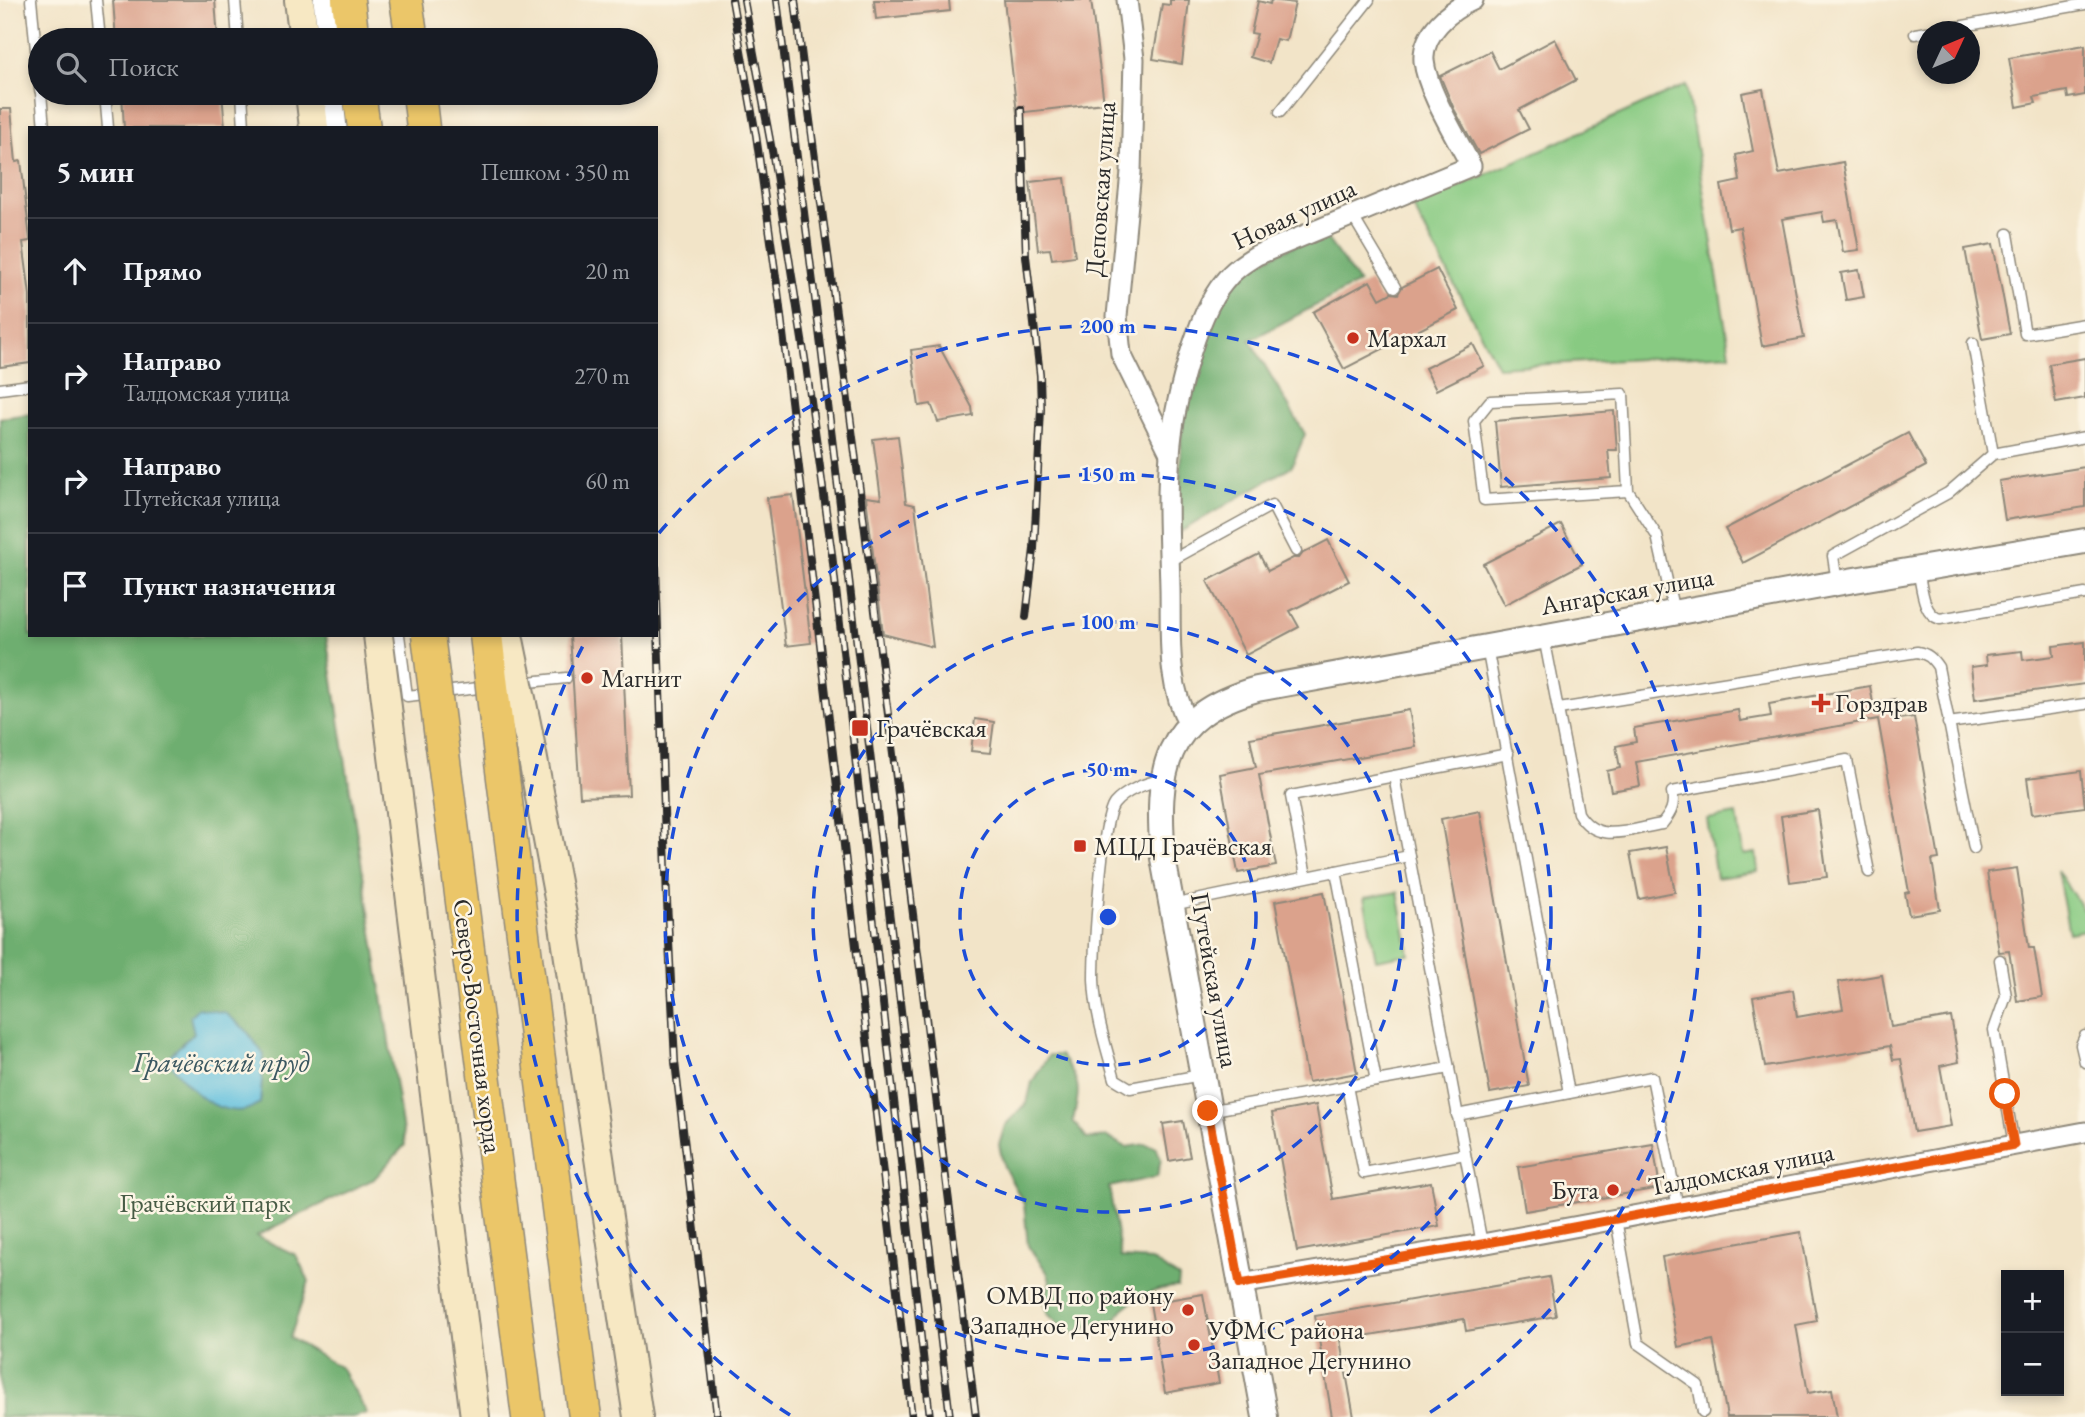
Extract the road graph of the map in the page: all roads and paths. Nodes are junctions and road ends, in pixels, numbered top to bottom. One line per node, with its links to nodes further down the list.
1 (31, 0): 16 (lane)
2 (96, 0): 17 (lane)
3 (235, 0): 18 (lane)
4 (299, 0): 19 (main road)
5 (323, 0): 20 (street)
6 (348, 0): 21 (main road)
7 (360, 0): 22 (street)
8 (406, 0): 23 (main road)
9 (1127, 0): 49 (street, Деповская улица)
10 (1369, 0): 32 (lane)
11 (1473, 0): 41 (street, Новая улица)
12 (2036, 0): 14 (lane)
13 (2085, 4): 14 (lane)
14 (2038, 12): 15 (lane)
15 (1980, 23)
16 (34, 28)
17 (99, 28)
18 (237, 28)
19 (302, 28)
20 (326, 28)
21 (352, 28)
22 (364, 28)
23 (410, 28)
24 (42, 105): 33 (lane)
25 (106, 105): 34 (lane)
26 (243, 105): 35 (lane)
27 (311, 105): 36 (main road)
28 (334, 105): 37 (street)
29 (361, 105): 38 (main road)
30 (374, 105): 39 (street)
31 (420, 105): 40 (main road)
32 (1280, 112)
33 (44, 126)
34 (108, 126)
35 (244, 126)
36 (314, 126)
37 (337, 126)
38 (364, 126)
39 (377, 126)
40 (423, 126)
41 (1352, 215): 43 (lane); 49 (street, Новая улица)
42 (2008, 234): 44 (lane)
43 (1395, 287)
44 (2085, 324)
45 (1973, 343): 50 (lane)
46 (28, 385): 47 (lane)
47 (0, 388)
48 (2085, 437): 50 (lane)
49 (1170, 453): 54 (street, Новая улица)
50 (1993, 454): 56 (lane)
51 (1628, 491): 51 (lane); 58 (lane)
52 (2085, 541): 55 (street, Ангарская улица)
53 (1296, 551): 54 (lane)
54 (1169, 561): 72 (street, Новая улица)
55 (1918, 569): 56 (street, Ангарская улица); 57 (lane)
56 (1837, 583): 58 (street, Ангарская улица)
57 (2085, 594)
58 (1674, 613): 59 (street, Ангарская улица)
59 (1544, 636): 65 (street, Ангарская улица); 70 (lane)
60 (377, 637): 101 (main road)
61 (398, 637): 68 (lane)
62 (428, 637): 99 (main road, Северо-Восточная хорда, bridge)
63 (486, 637): 104 (main road, bridge)
64 (508, 637): 105 (main road, bridge)
65 (1487, 646): 72 (street, Ангарская улица); 73 (lane)
66 (566, 678): 67 (lane)
67 (513, 684)
68 (500, 685)
69 (2085, 704): 71 (lane)
70 (1559, 709): 71 (lane); 79 (lane)
71 (1948, 723): 76 (lane)
72 (1189, 724): 75 (street, Путейская улица)
73 (1508, 754): 74 (lane); 89 (lane)
74 (1394, 776): 77 (lane); 80 (lane)
75 (1162, 780): 81 (street, Путейская улица); 86 (lane)
76 (1974, 848)
77 (1409, 856): 78 (lane); 85 (lane)
78 (1336, 871): 80 (lane); 87 (lane)
79 (1869, 872)
80 (1306, 876): 81 (lane)
81 (1172, 905): 86 (street, Путейская улица)
82 (2000, 960): 93 (lane)
83 (2085, 1037): 84 (lane)
84 (2085, 1062)
85 (1449, 1068): 87 (lane); 91 (lane)
86 (1201, 1074): 90 (street, Путейская улица)
87 (1376, 1081): 88 (lane)
88 (1347, 1086): 90 (lane); 94 (lane)
89 (1569, 1093): 91 (lane); 95 (lane)
90 (1208, 1111): 98 (street, Путейская улица)
91 (1457, 1115): 94 (lane)
92 (2085, 1132): 93 (street, Талдомская улица)
93 (2014, 1145): 95 (street, Талдомская улица)
94 (1465, 1154): 97 (lane)
95 (1678, 1208): 96 (street, Талдомская улица)
96 (1616, 1219): 97 (street, Талдомская улица); 100 (lane)
97 (1482, 1244): 98 (street, Талдомская улица)
98 (1240, 1284): 106 (street, Путейская улица)
99 (511, 1288): 102 (main road); 103 (main road, Северо-Восточная хорда)
100 (1703, 1412)
101 (475, 1417)
102 (518, 1417)
103 (528, 1417)
104 (585, 1417)
105 (638, 1417)
106 (1265, 1417)

